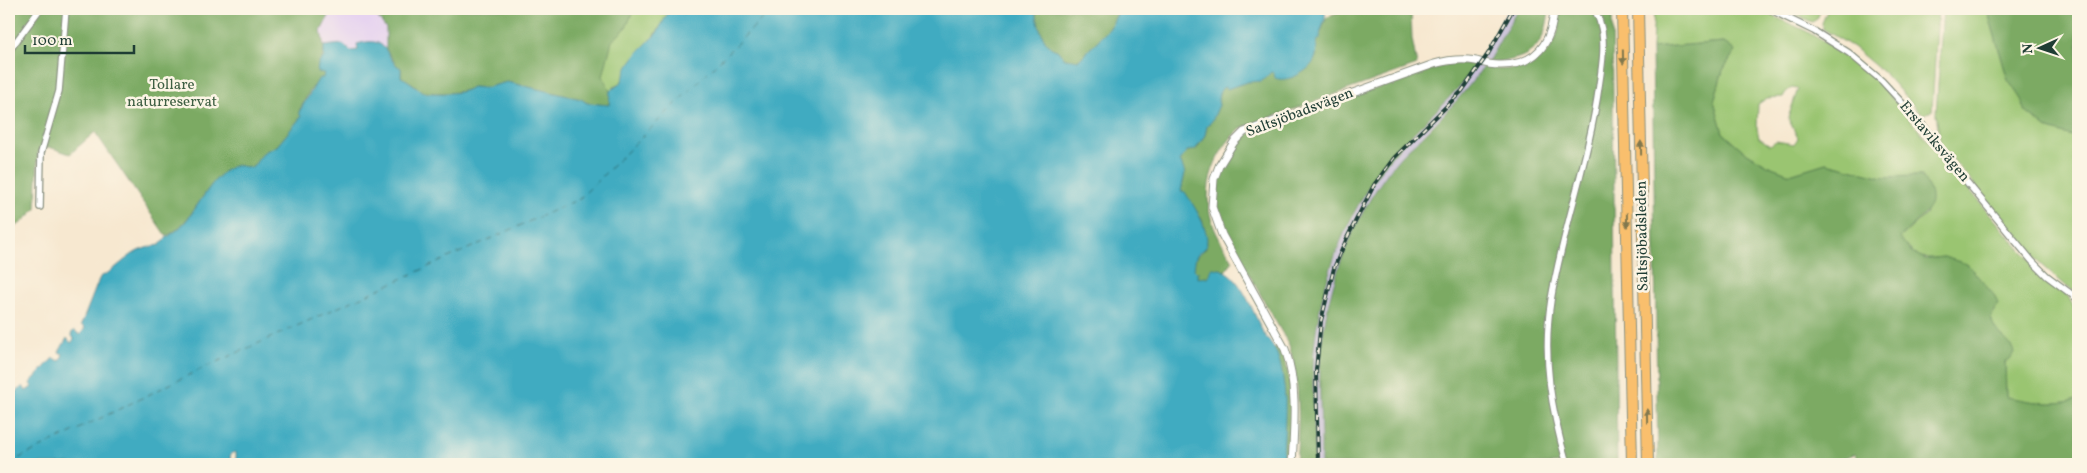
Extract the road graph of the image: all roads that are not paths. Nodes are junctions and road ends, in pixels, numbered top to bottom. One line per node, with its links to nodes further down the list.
1 (40, 9): 8 (street)
2 (66, 9): 9 (street)
3 (1554, 9): 11 (street, Saltsjöbadsvägen)
4 (1594, 9): 12 (street)
5 (1622, 9): 13 (highway, Saltsjöbadsleden, one-way to 13)
6 (1638, 9): 14 (highway, Saltsjöbadsleden, one-way to 6)
7 (1769, 9): 10 (street, Erstaviksvägen)
8 (9, 51)
9 (40, 207)
10 (2078, 299)
11 (1292, 464)
12 (1567, 464)
13 (1632, 464)
14 (1648, 464)

